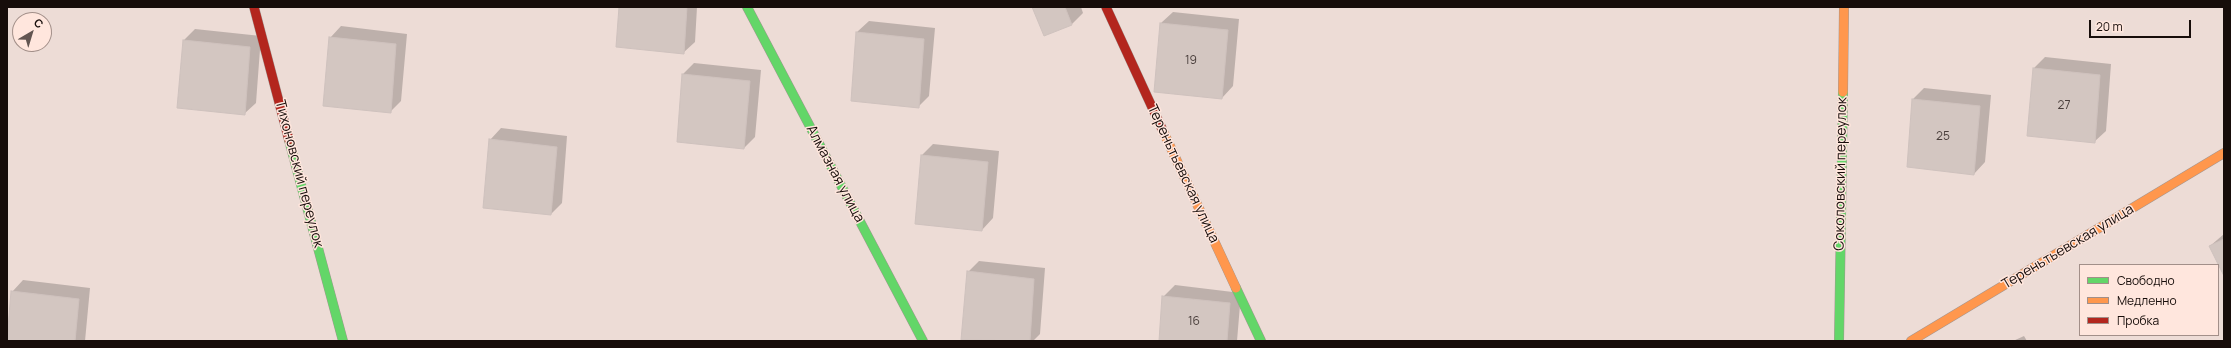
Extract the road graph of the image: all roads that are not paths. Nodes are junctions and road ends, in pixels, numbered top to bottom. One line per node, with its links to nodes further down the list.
1 (254, 7): 6 (street, Тихоновский переулок)
2 (747, 7): 7 (street, Алмазная улица)
3 (1106, 7): 8 (street, Тереньтьевская улица)
4 (1844, 7): 9 (street, Соколовский переулок)
5 (2224, 154): 10 (street, Тереньтьевская улица)
6 (344, 341)
7 (923, 341)
8 (1261, 341)
9 (1839, 341)
10 (1912, 341)

